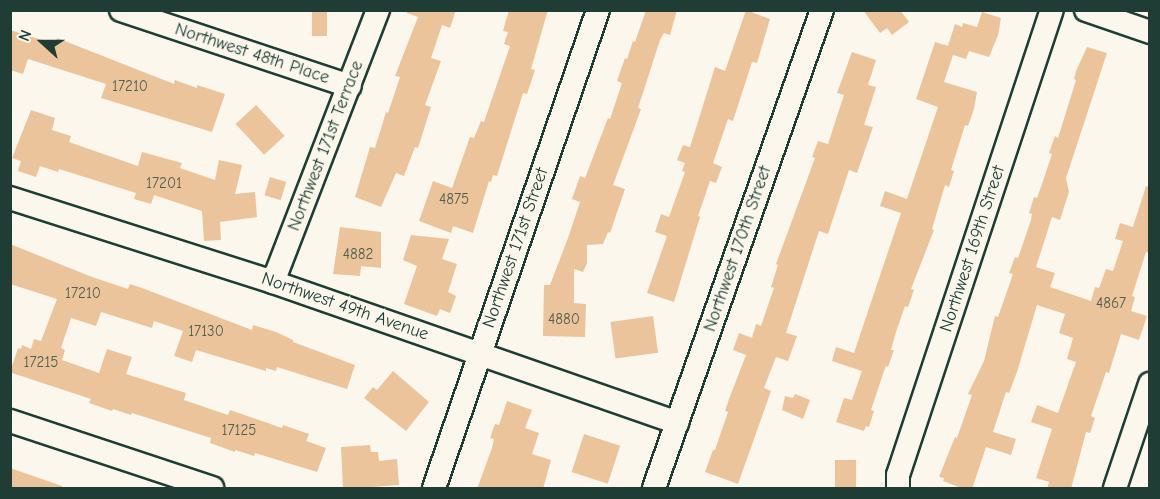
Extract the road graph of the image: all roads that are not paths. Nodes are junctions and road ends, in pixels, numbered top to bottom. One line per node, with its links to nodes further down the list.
1 (121, 10): 8 (street, Northwest 48th Place)
2 (378, 10): 8 (street, Northwest 171st Terrace)
3 (598, 10): 11 (street, Northwest 171st Street)
4 (822, 10): 14 (street, Northwest 170th Street)
5 (1052, 10): 18 (street, Northwest 169th Street)
6 (1086, 10): 7 (street)
7 (1149, 32)
8 (350, 86): 10 (street, Northwest 171st Terrace)
9 (10, 198): 10 (street, Northwest 49th Avenue)
10 (273, 282): 11 (street, Northwest 49th Avenue)
11 (479, 353): 14 (street, Northwest 49th Avenue); 15 (street, Northwest 171st Street)
12 (1149, 384): 19 (street)
13 (10, 421): 16 (street)
14 (677, 423): 17 (street, Northwest 170th Street)
15 (435, 487)
16 (213, 489)
17 (654, 489)
18 (898, 489)
19 (1114, 489)

